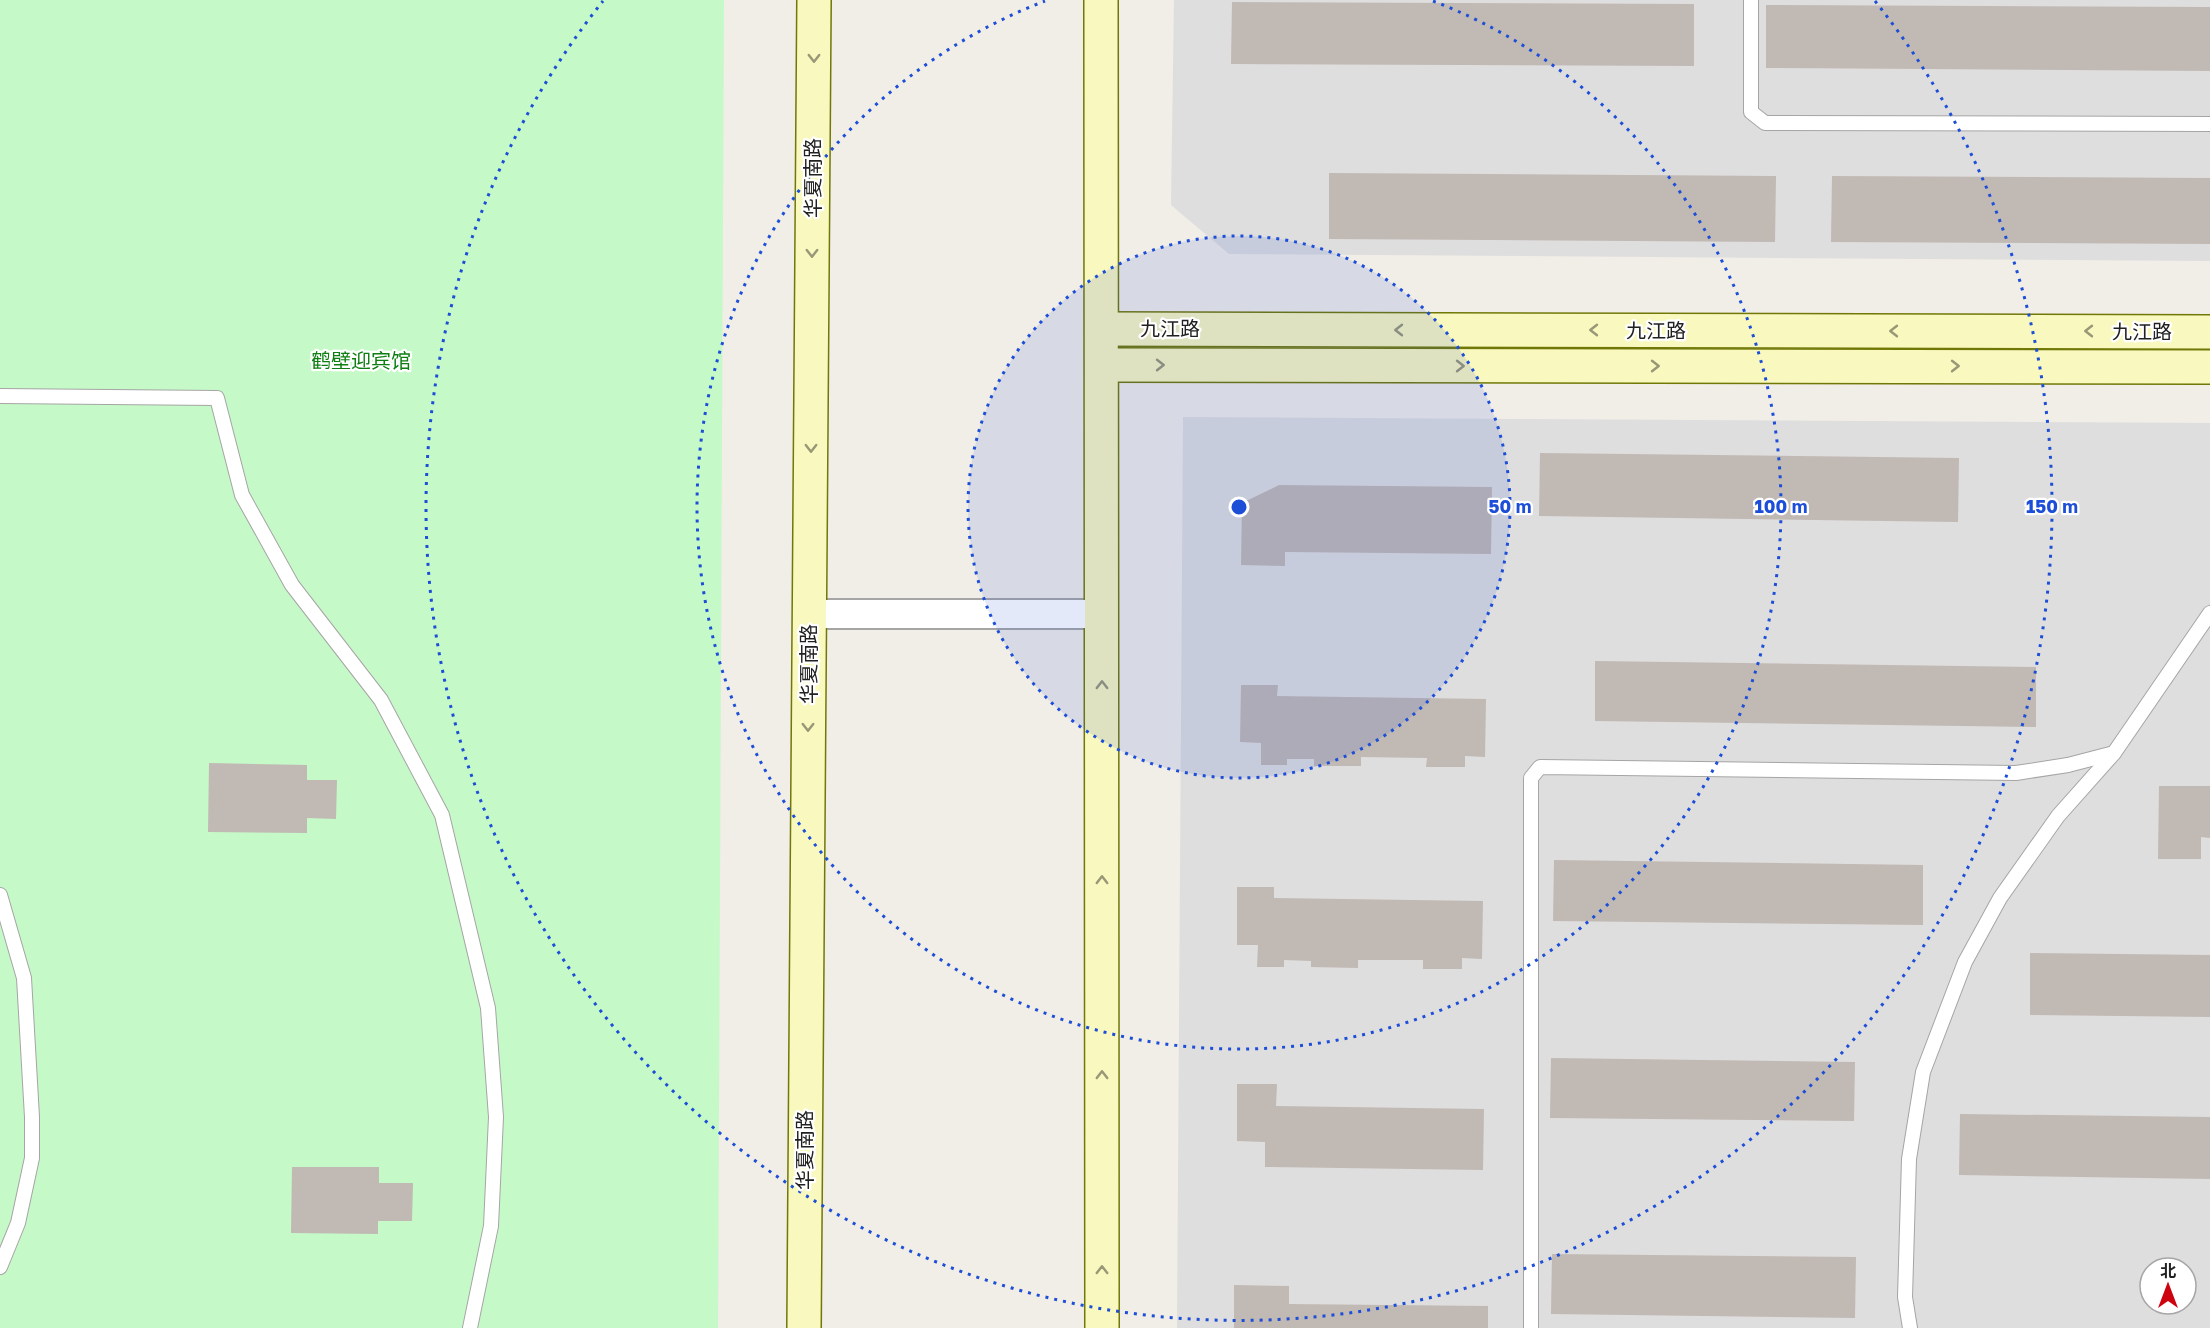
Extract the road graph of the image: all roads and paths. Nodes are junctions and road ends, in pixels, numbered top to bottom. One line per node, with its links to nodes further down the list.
1 (814, 0): 11 (main road, 华夏南路, one-way to 11)
2 (1101, 0): 5 (main road)
3 (1751, 0): 4 (lane)
4 (2210, 124)
5 (1102, 329): 6 (main road, 九江路, one-way to 5); 7 (main road)
6 (2210, 332)
7 (1102, 364): 8 (main road, 九江路, one-way to 8); 12 (main road)
8 (2210, 367)
9 (0, 396): 16 (lane)
10 (2210, 613): 13 (lane)
11 (809, 614): 12 (street); 17 (main road, 华夏南路, one-way to 17)
12 (1102, 614): 18 (main road, one-way to 12)
13 (2114, 753): 19 (lane); 20 (lane)
14 (0, 895): 15 (lane)
15 (0, 1267)
16 (470, 1328)
17 (804, 1328)
18 (1102, 1328)
19 (1530, 1328)
20 (1910, 1328)

